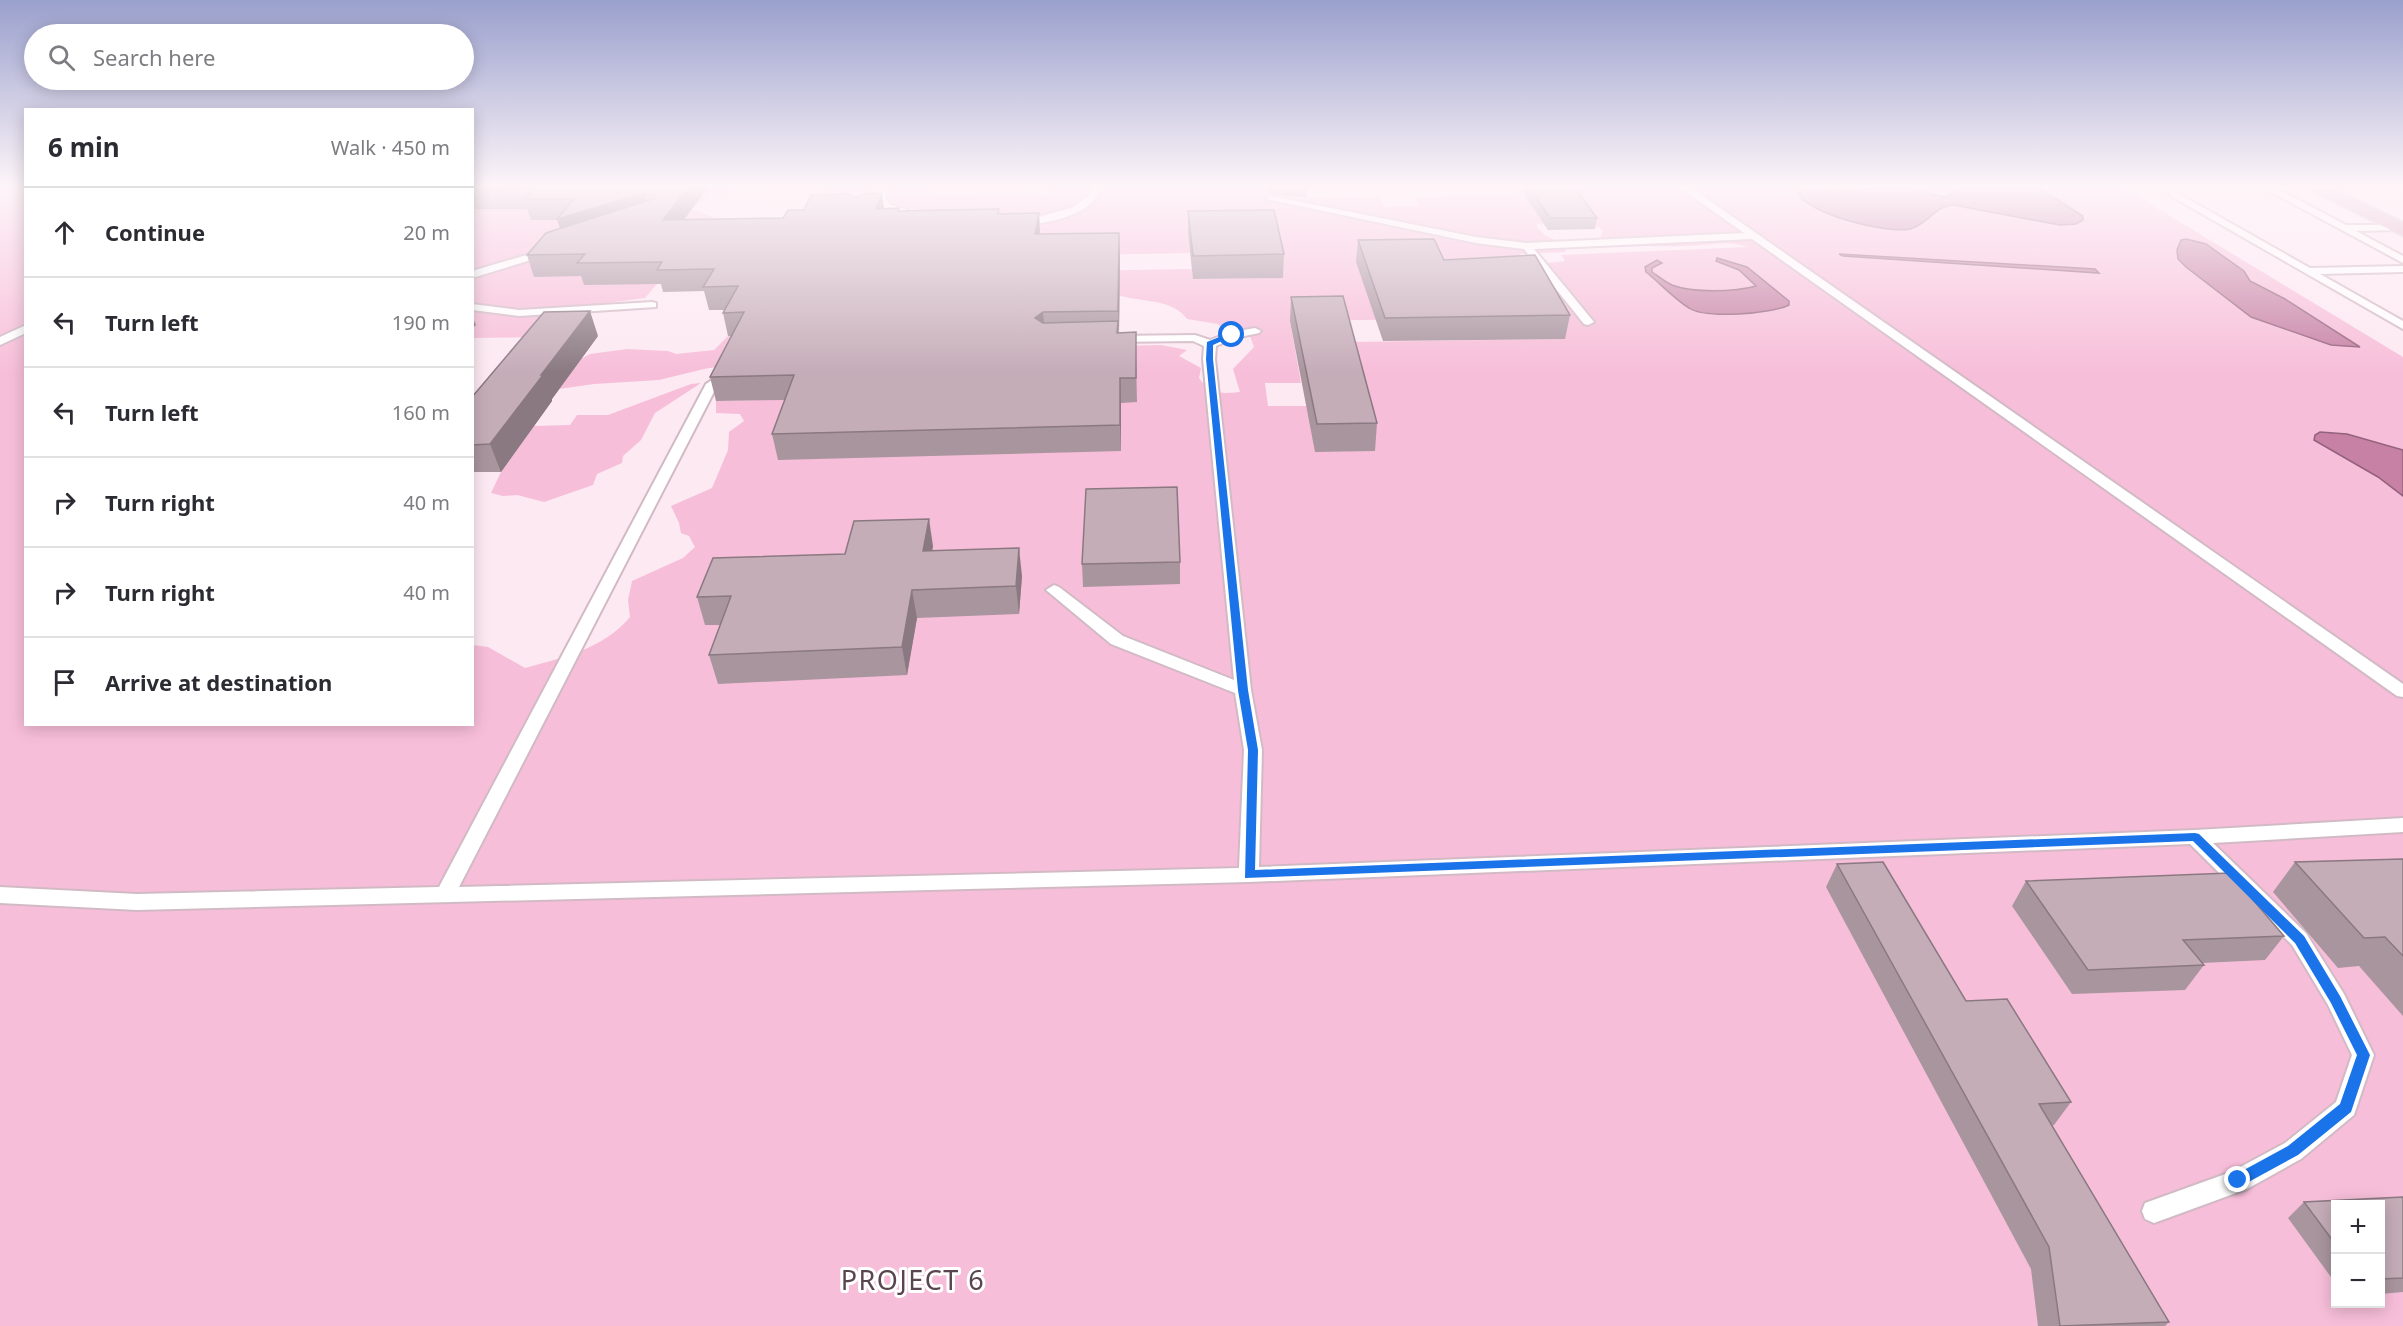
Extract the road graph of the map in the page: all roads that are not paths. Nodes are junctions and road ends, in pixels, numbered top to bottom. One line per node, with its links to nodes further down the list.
1 (557, 249): 9 (lane)
2 (1529, 249): 12 (lane)
3 (1772, 249): 22 (lane)
4 (2268, 249): 8 (lane)
5 (2382, 249): 6 (lane)
6 (2403, 260)
7 (2403, 269): 8 (lane)
8 (2307, 271): 13 (lane)
9 (474, 274)
10 (652, 305): 11 (lane)
11 (474, 307)
12 (1588, 322)
13 (2403, 326)
14 (24, 329): 17 (lane)
15 (1255, 331): 18 (lane)
16 (1103, 339): 18 (lane)
17 (0, 342)
18 (1210, 344): 21 (lane)
19 (712, 384): 27 (lane)
20 (1054, 590): 21 (lane)
21 (1243, 690): 25 (lane)
22 (2403, 692)
23 (2403, 825): 24 (lane)
24 (2195, 837): 25 (lane); 28 (lane)
25 (1249, 875): 27 (lane)
26 (0, 895): 27 (lane)
27 (444, 896)
28 (2154, 1211)

